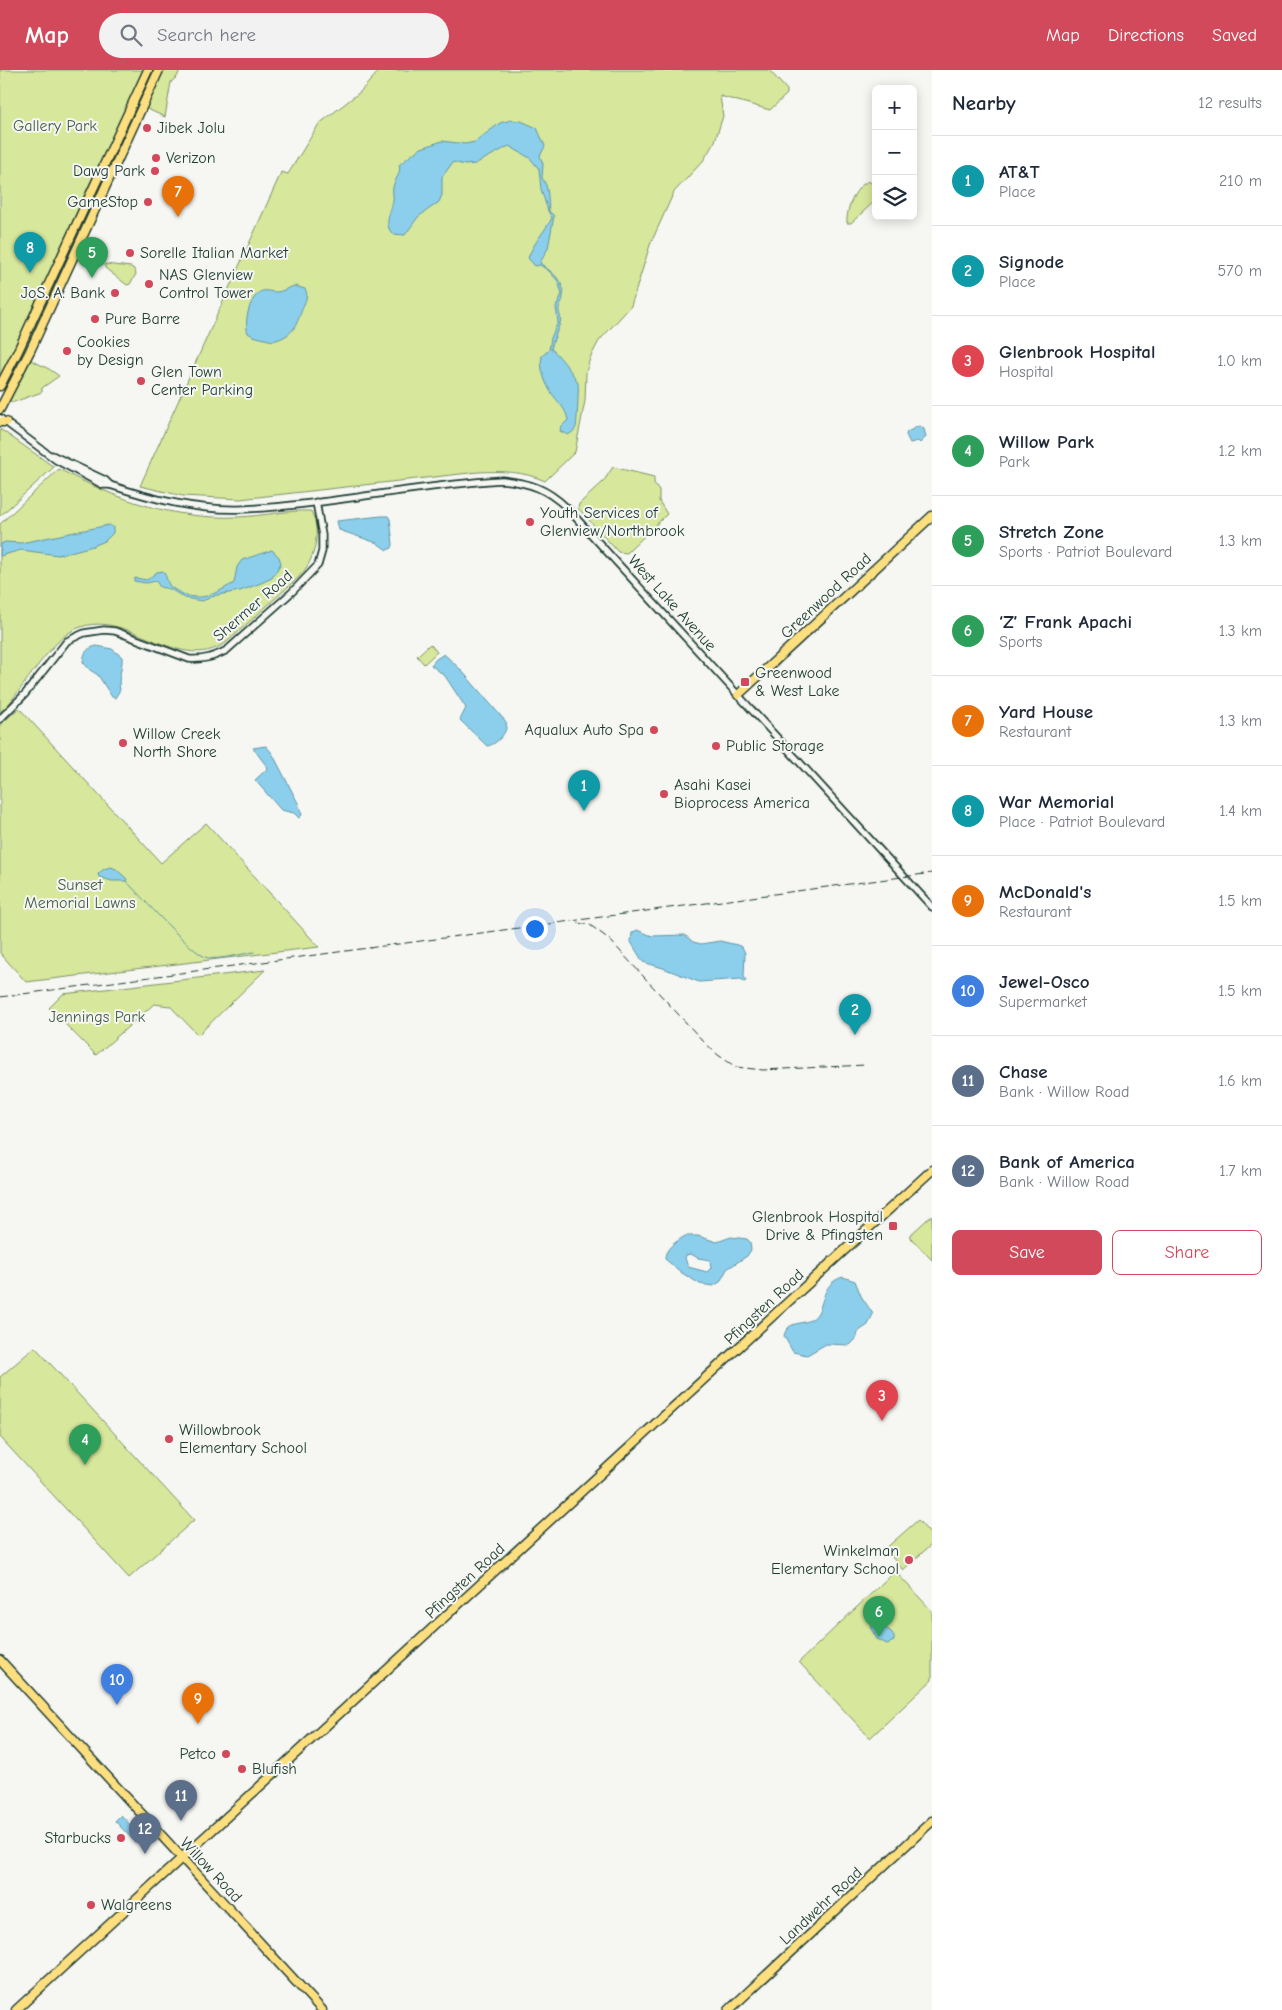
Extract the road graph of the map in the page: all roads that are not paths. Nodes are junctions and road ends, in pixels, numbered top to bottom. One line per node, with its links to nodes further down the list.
1 (148, 70): 3 (main road)
2 (159, 70): 4 (main road)
3 (0, 386)
4 (0, 409)
5 (2, 421): 6 (street, West Lake Avenue)
6 (316, 502): 8 (street, West Lake Avenue); 9 (street, Shermer Road)
7 (932, 516): 8 (main road, Greenwood Road)
8 (738, 696): 10 (street, West Lake Avenue)
9 (0, 719)
10 (932, 907)
11 (932, 1170): 14 (main road, Pfingsten Road)
12 (0, 1660): 14 (main road, Willow Road)
13 (932, 1821): 17 (main road, Landwehr Road)
14 (182, 1859): 15 (main road, Pfingsten Road); 16 (main road, Willow Road)
15 (16, 2010)
16 (322, 2010)
17 (729, 2010)

